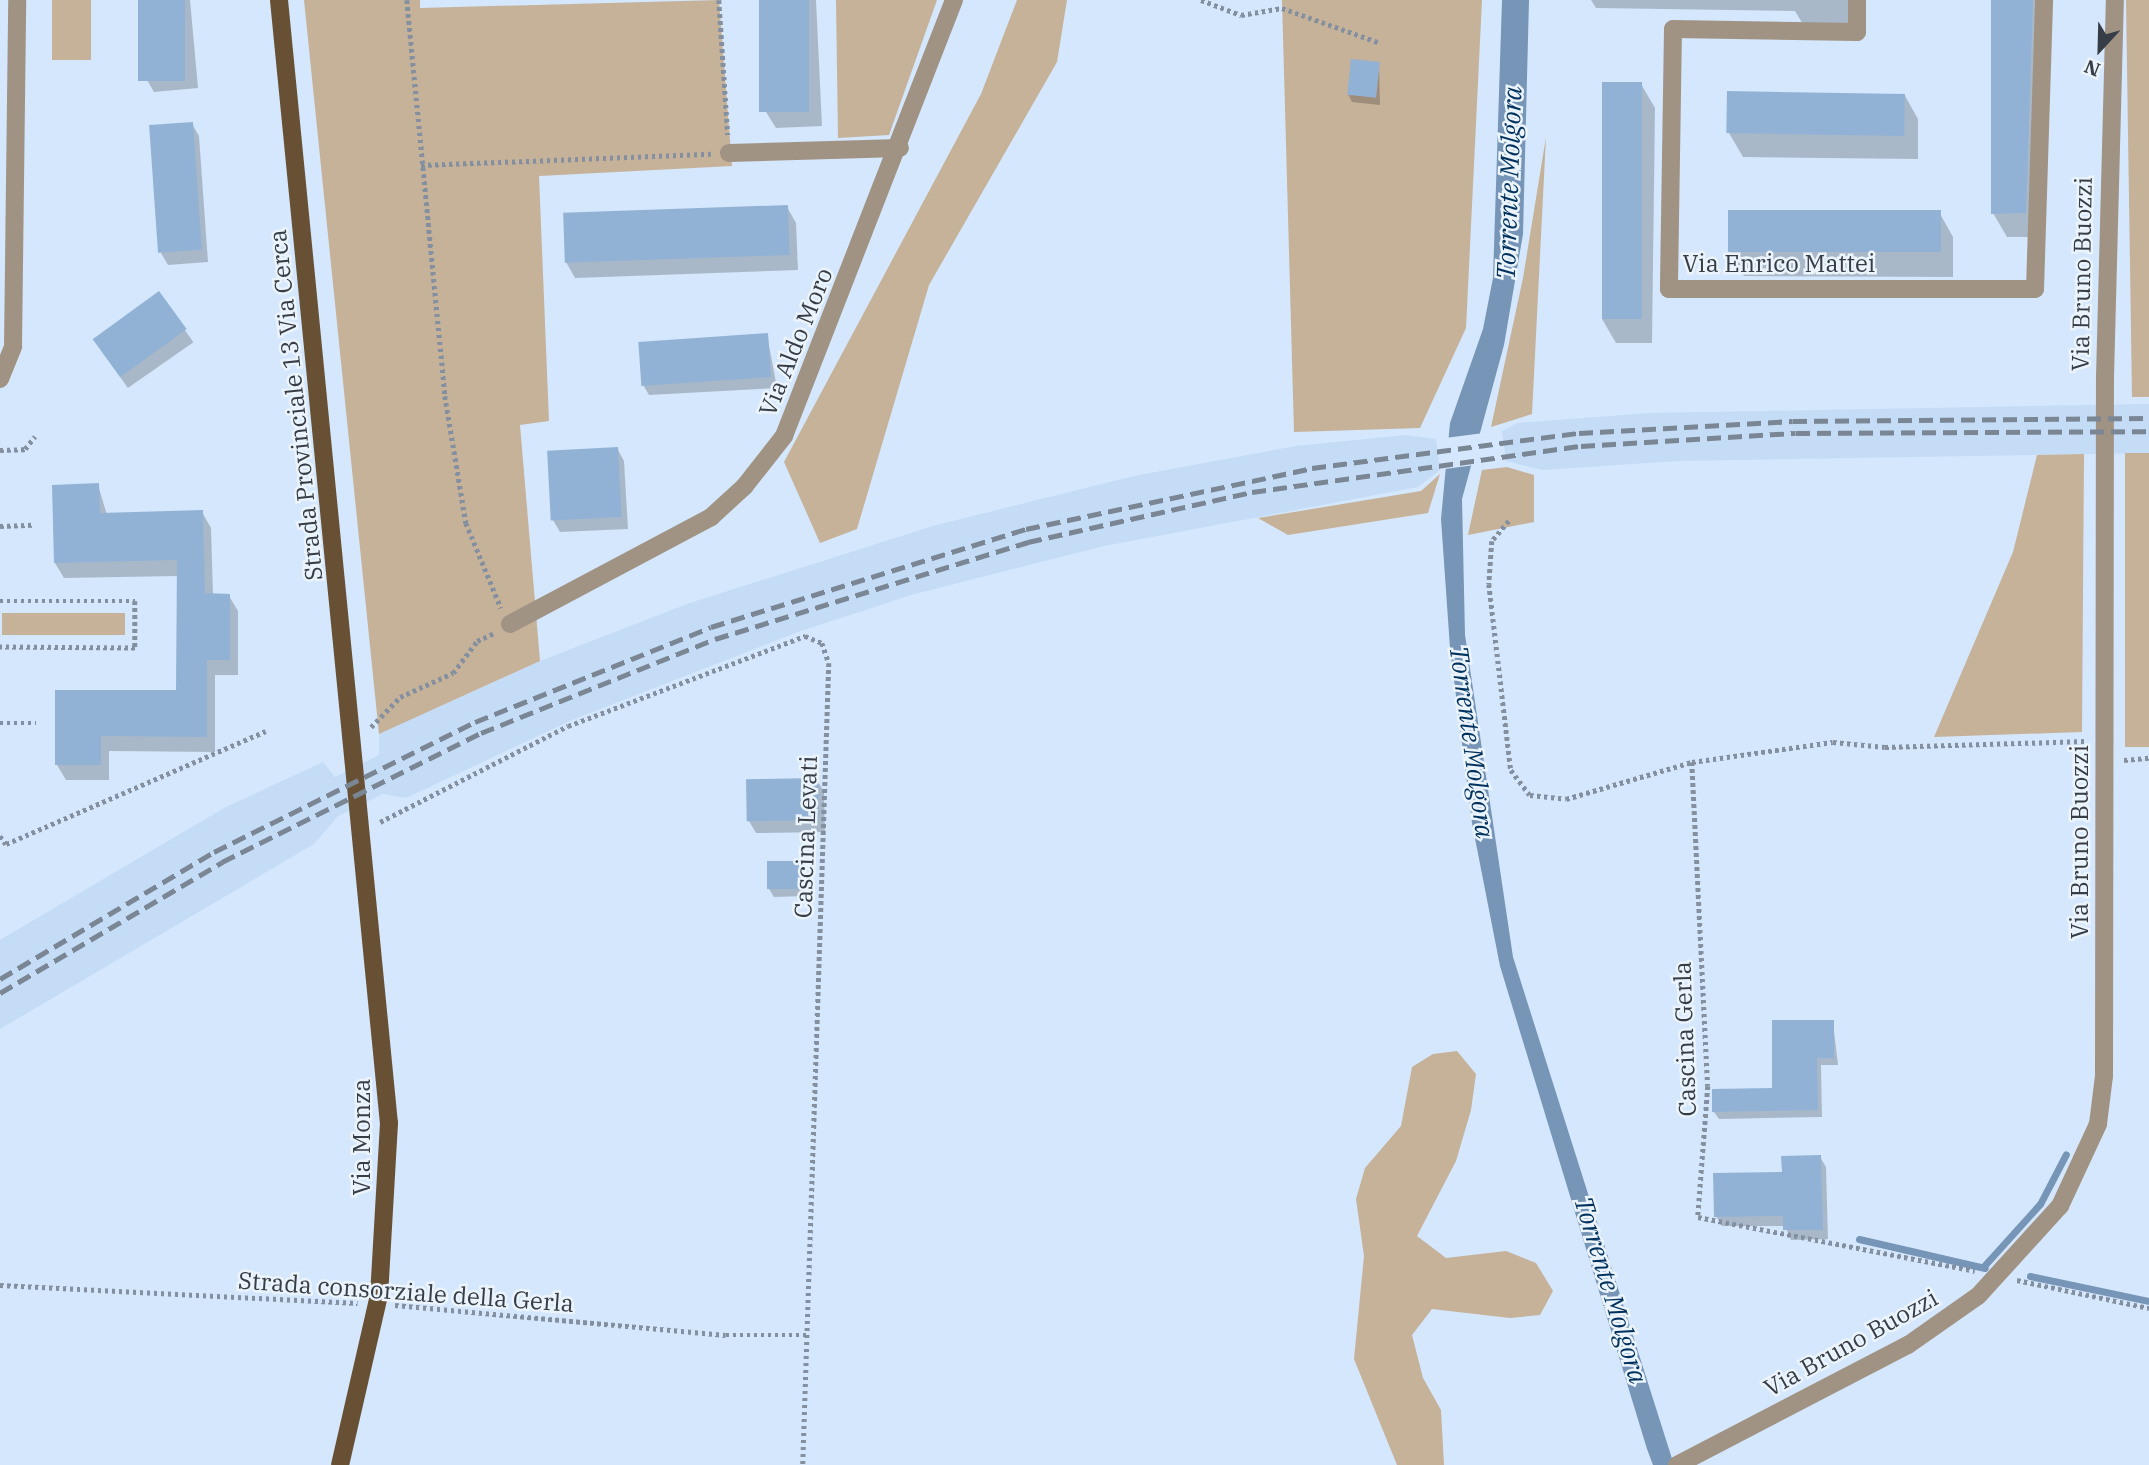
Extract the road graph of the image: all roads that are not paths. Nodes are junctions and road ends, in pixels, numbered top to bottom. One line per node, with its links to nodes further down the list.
1 (17, 0): 9 (street)
2 (279, 0): 11 (main road, Strada Provinciale 13 Via Cerca)
3 (954, 0): 7 (street, Via Aldo Moro)
4 (1857, 0): 5 (street, Via Enrico Mattei)
5 (2044, 0)
6 (2115, 0): 13 (street, Via Bruno Buozzi)
7 (900, 148): 8 (street); 10 (street, Via Aldo Moro)
8 (729, 153)
9 (0, 379)
10 (510, 624)
11 (361, 805): 12 (main road, Via Monza)
12 (340, 1465)
13 (1677, 1465)

